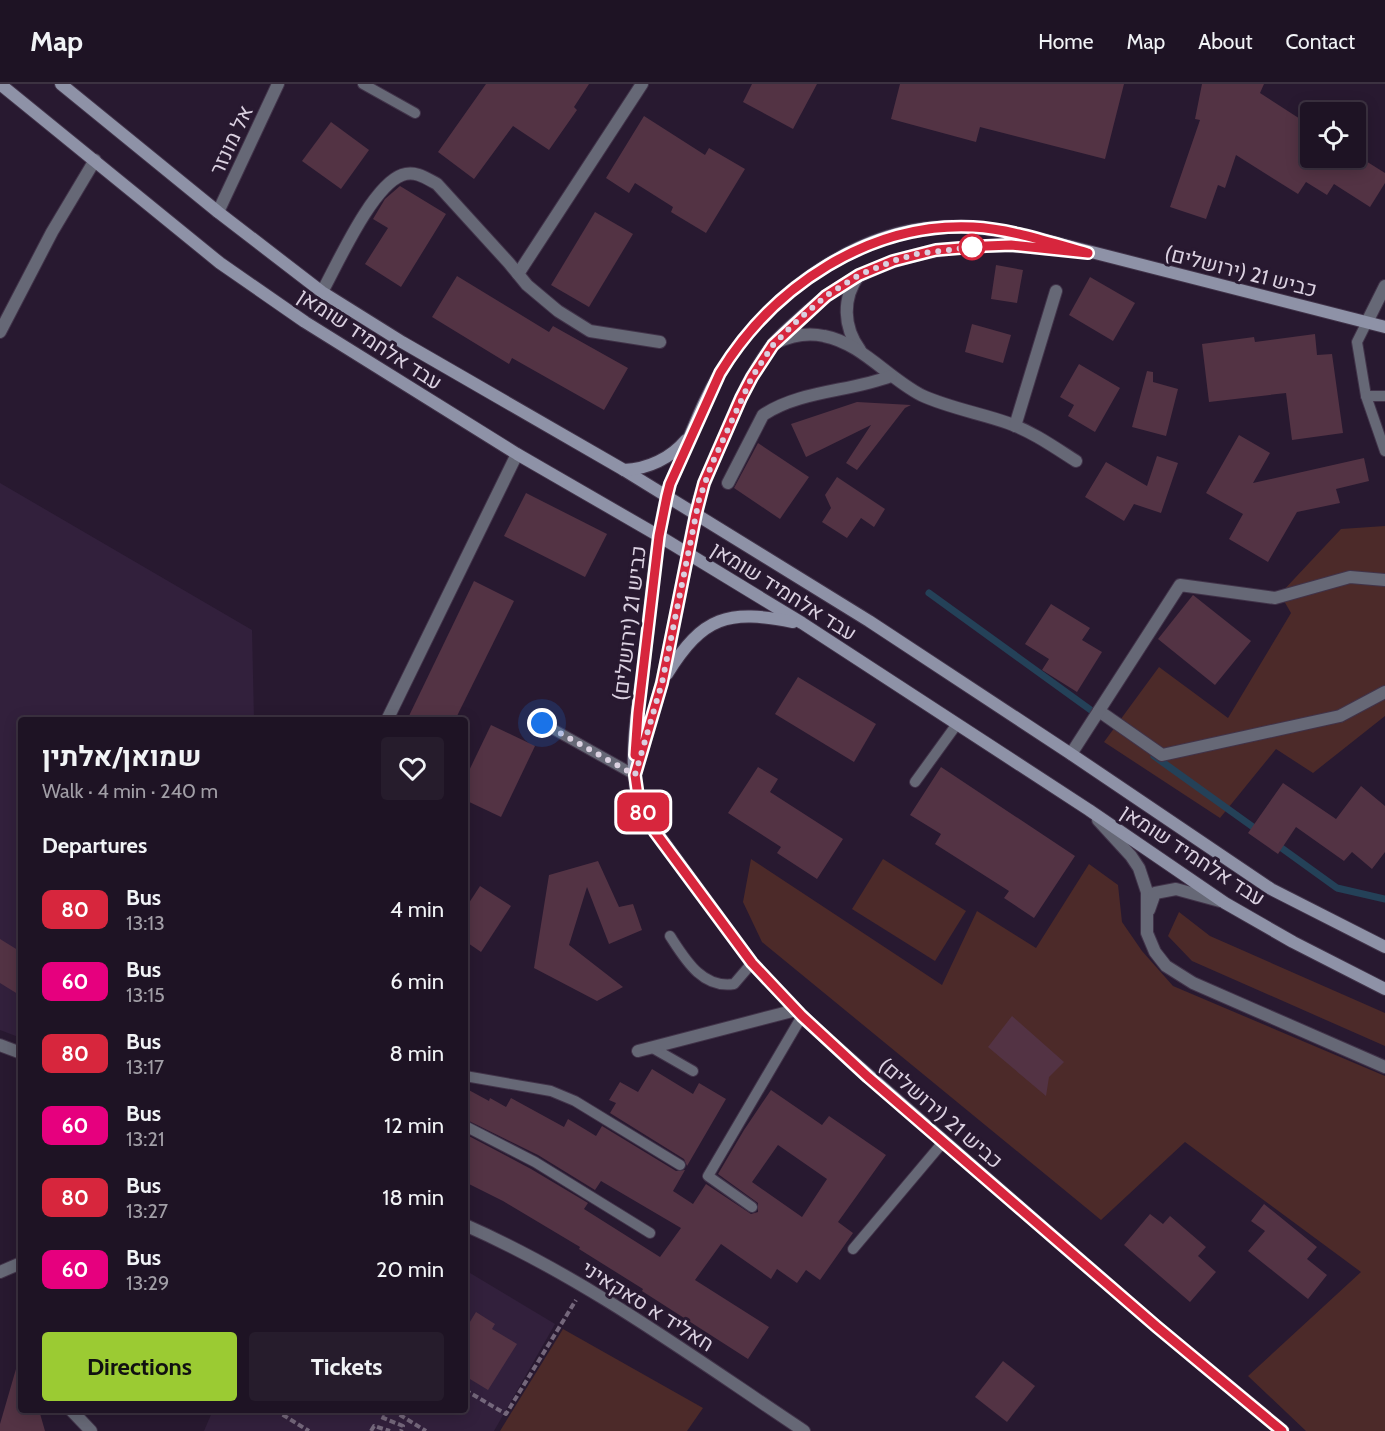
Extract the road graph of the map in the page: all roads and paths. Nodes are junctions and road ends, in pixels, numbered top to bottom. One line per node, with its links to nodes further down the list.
1 (0, 84): 7 (main road, עבד אלחמיד שומאן)
2 (61, 84): 8 (main road, עבד אלחמיד שומאן)
3 (278, 84): 8 (street, אל מונזר)
4 (363, 84): 6 (lane)
5 (642, 84): 10 (street)
6 (415, 113)
7 (95, 160): 17 (street); 27 (main road, עבד אלחמיד שומאן)
8 (218, 212): 14 (main road, עבד אלחמיד שומאן)
9 (1088, 253): 11 (main road, כביש 21 (ירושלים)); 15 (main road, כביש 21 (ירושלים)); 25 (main road, כביש 21 (ירושלים))
10 (518, 274): 14 (street); 18 (street)
11 (859, 275): 19 (main road, כביש 21 (ירושלים)); 20 (street)
12 (1385, 286): 15 (street)
13 (1056, 291): 24 (street)
14 (322, 292): 29 (main road, עבד אלחמיד שומאן)
15 (1367, 322): 16 (main road, כביש 21 (ירושלים)); 22 (lane)
16 (1385, 327)
17 (0, 332)
18 (660, 342)
19 (773, 345): 20 (street); 32 (main road, כביש 21 (ירושלים))
20 (867, 357): 21 (street)
21 (891, 376): 24 (street); 30 (street)
22 (1366, 396): 23 (lane); 26 (lane)
23 (1385, 396)
24 (1015, 426): 28 (street)
25 (694, 429): 29 (main road); 31 (main road, כביש 21 (ירושלים))
26 (1385, 451)
27 (517, 454): 33 (main road, עבד אלחמיד שומאן); 40 (street)
28 (1076, 461)
29 (624, 470): 31 (main road, עבד אלחמיד שומאן)
30 (728, 483)
31 (667, 496): 32 (main road, עבד אלחמיד שומאן); 33 (main road, כביש 21 (ירושלים))
32 (696, 514): 34 (main road, כביש 21 (ירושלים)); 43 (main road, עבד אלחמיד שומאן)
33 (659, 536): 34 (main road, עבד אלחמיד שומאן); 44 (main road, כביש 21 (ירושלים))
34 (688, 554): 36 (main road, עבד אלחמיד שומאן); 37 (main road, כביש 21 (ירושלים))
35 (1385, 580): 39 (street)
36 (802, 624): 37 (main road); 42 (main road, עבד אלחמיד שומאן)
37 (662, 683): 44 (main road, כביש 21 (ירושלים))
38 (1385, 692): 39 (street)
39 (1099, 711): 43 (street)
40 (388, 717)
41 (542, 723): 44 (lane)
42 (957, 724): 45 (lane); 46 (main road, עבד אלחמיד שומאן)
43 (1071, 754): 50 (main road, עבד אלחמיד שומאן)
44 (635, 775): 51 (main road, כביש 21 (ירושלים))
45 (915, 782)
46 (1089, 810): 47 (main road, עבד אלחמיד שומאן); 48 (street)
47 (1225, 903): 48 (street); 52 (main road, עבד אלחמיד שומאן)
48 (1147, 914): 58 (street)
49 (670, 936): 51 (lane)
50 (1385, 947)
51 (752, 963): 53 (main road, כביש 21 (ירושלים))
52 (1385, 989)
53 (799, 1013): 55 (street); 62 (main road, כביש 21 (ירושלים)); 64 (lane)
54 (0, 1045): 57 (street)
55 (651, 1047): 56 (street); 59 (lane)
56 (638, 1051)
57 (18, 1052)
58 (1385, 1067)
59 (693, 1071)
60 (468, 1077): 63 (lane)
61 (468, 1128): 66 (lane)
62 (944, 1141): 67 (lane); 83 (main road, כביש 21 (ירושלים))
63 (680, 1165)
64 (752, 1207)
65 (468, 1226): 70 (street, חאליד א סאקאיני)
66 (650, 1233)
67 (853, 1249)
68 (18, 1264): 69 (street)
69 (0, 1272)
70 (584, 1287): 71 (path); 82 (street, חאליד א סאקאיני)
71 (468, 1392)
72 (74, 1413): 76 (street)
73 (280, 1413): 77 (path)
74 (384, 1413): 80 (path)
75 (398, 1413): 81 (path)
76 (92, 1431)
77 (309, 1431)
78 (371, 1431): 79 (path)
79 (390, 1431)
80 (401, 1431)
81 (426, 1431)
82 (804, 1431)
83 (1282, 1431)

